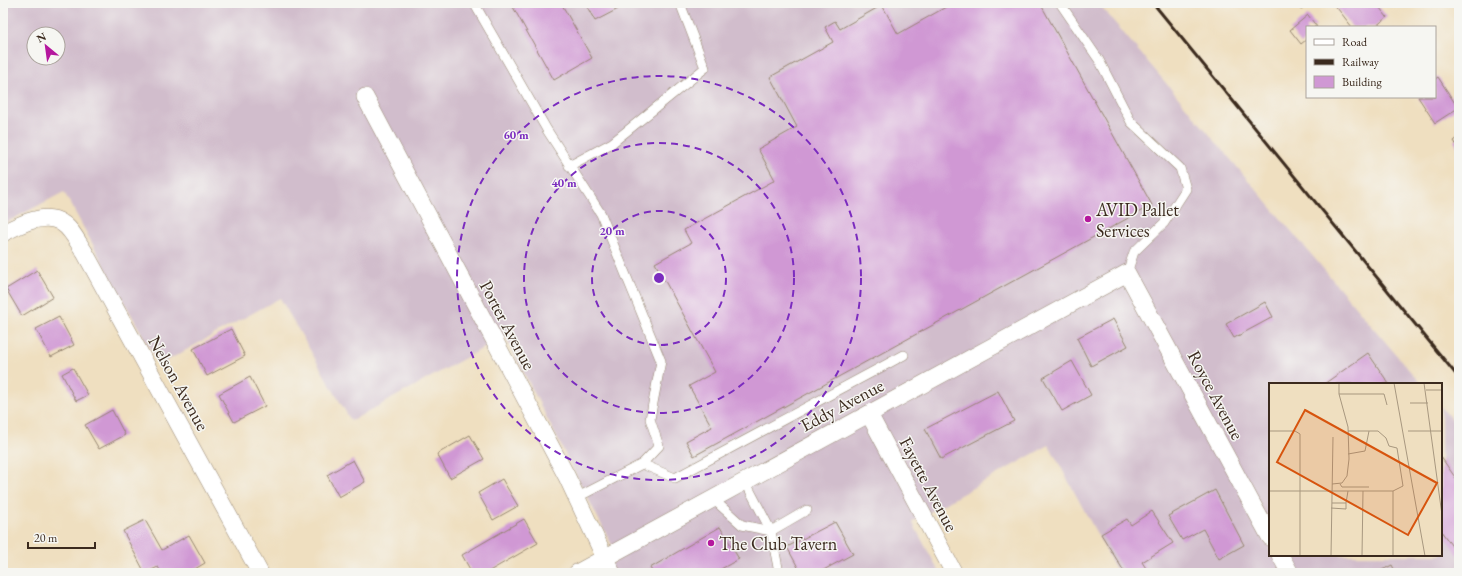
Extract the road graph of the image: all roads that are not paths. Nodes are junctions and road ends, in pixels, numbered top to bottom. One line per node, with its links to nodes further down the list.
1 (474, 3): 5 (lane)
2 (680, 3): 5 (lane)
3 (1060, 3): 7 (lane)
4 (365, 97): 12 (street, Porter Avenue)
5 (570, 166): 10 (lane)
6 (3, 234): 19 (street, Nelson Avenue)
7 (1127, 273): 9 (street, Eddy Avenue); 16 (street, Royce Avenue)
8 (904, 355): 10 (lane)
9 (869, 414): 11 (street, Eddy Avenue); 23 (street, Fayette Avenue)
10 (642, 464): 12 (lane)
11 (745, 481): 13 (street, Eddy Avenue); 15 (lane)
12 (576, 498): 18 (street, Porter Avenue)
13 (712, 499): 15 (lane); 18 (street, Eddy Avenue)
14 (807, 510): 15 (lane)
15 (771, 531): 22 (lane)
16 (1269, 534)
17 (1281, 556): 24 (street)
18 (604, 558): 20 (street, Eddy Avenue); 21 (street, Porter Avenue)
19 (260, 573)
20 (577, 573)
21 (612, 573)
22 (779, 573)
23 (954, 573)
24 (1290, 573)

